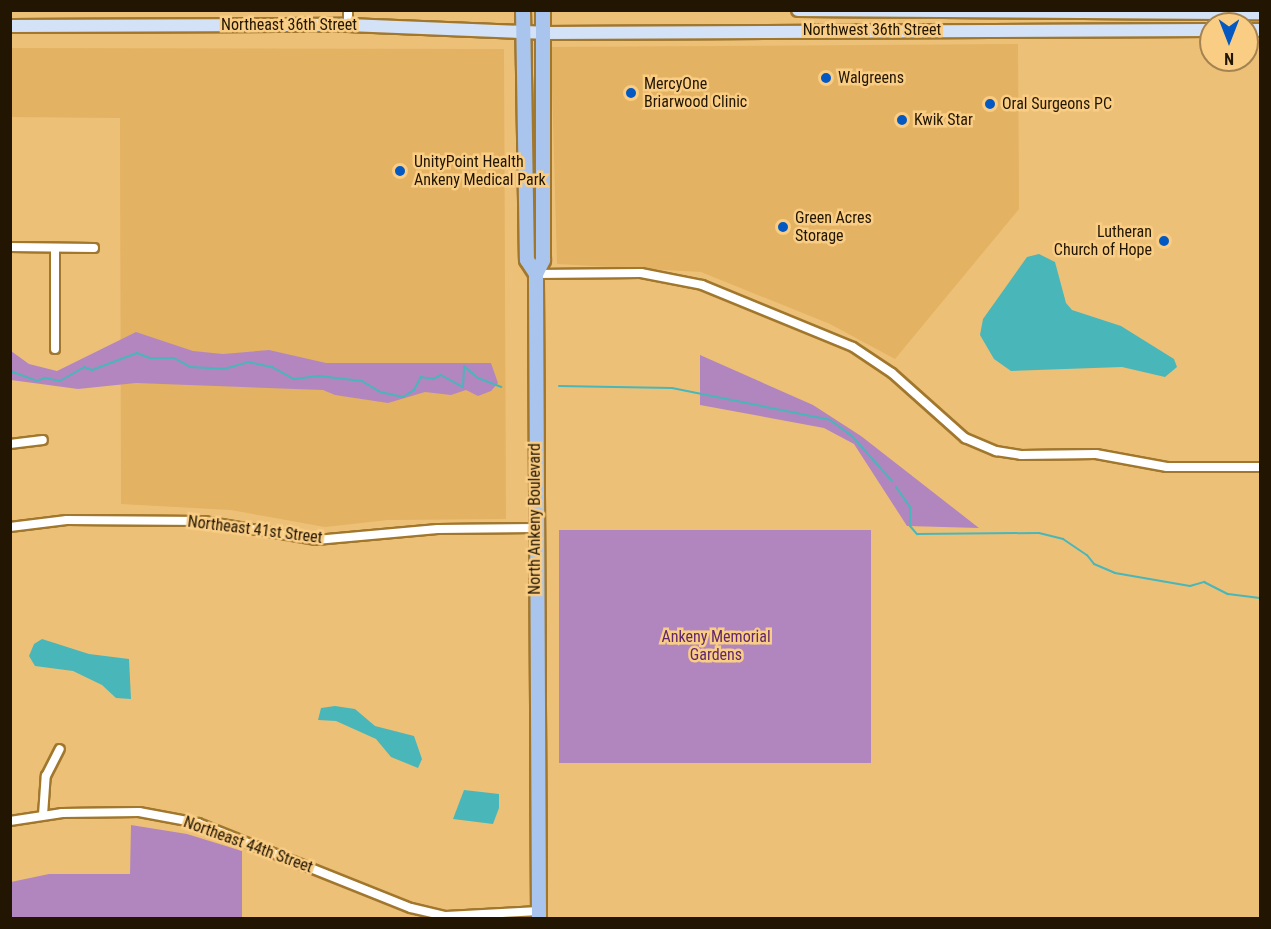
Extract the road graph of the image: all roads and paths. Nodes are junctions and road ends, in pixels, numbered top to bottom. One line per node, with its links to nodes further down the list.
1 (348, 10): 6 (street)
2 (523, 10): 9 (main road, North Ankeny Boulevard)
3 (543, 10): 9 (main road, North Ankeny Boulevard)
4 (798, 10): 5 (main road, Northwest 36th Street)
5 (1260, 13)
6 (348, 25): 7 (main road, Northeast 36th Street); 9 (main road, Northeast 36th Street)
7 (10, 26)
8 (1199, 30): 9 (main road, Northwest 36th Street)
9 (533, 32): 13 (main road, North Ankeny Boulevard); 13 (main road, North Ankeny Boulevard)
10 (10, 247): 12 (street)
11 (94, 248): 12 (street)
12 (55, 249): 14 (street)
13 (536, 274): 17 (street); 19 (main road, North Ankeny Boulevard)
14 (55, 350)
15 (43, 440): 16 (street)
16 (10, 444)
17 (1260, 467)
18 (10, 527): 19 (street, Northeast 41st Street)
19 (535, 528): 23 (main road, North Ankeny Boulevard)
20 (60, 748): 21 (street)
21 (43, 815): 22 (street, Northeast 44th Street); 24 (street, Northeast 44th Street)
22 (10, 821)
23 (539, 915): 24 (street, Northeast 44th Street)
24 (442, 916): 25 (street, Northeast 44th Street)
25 (453, 918)

